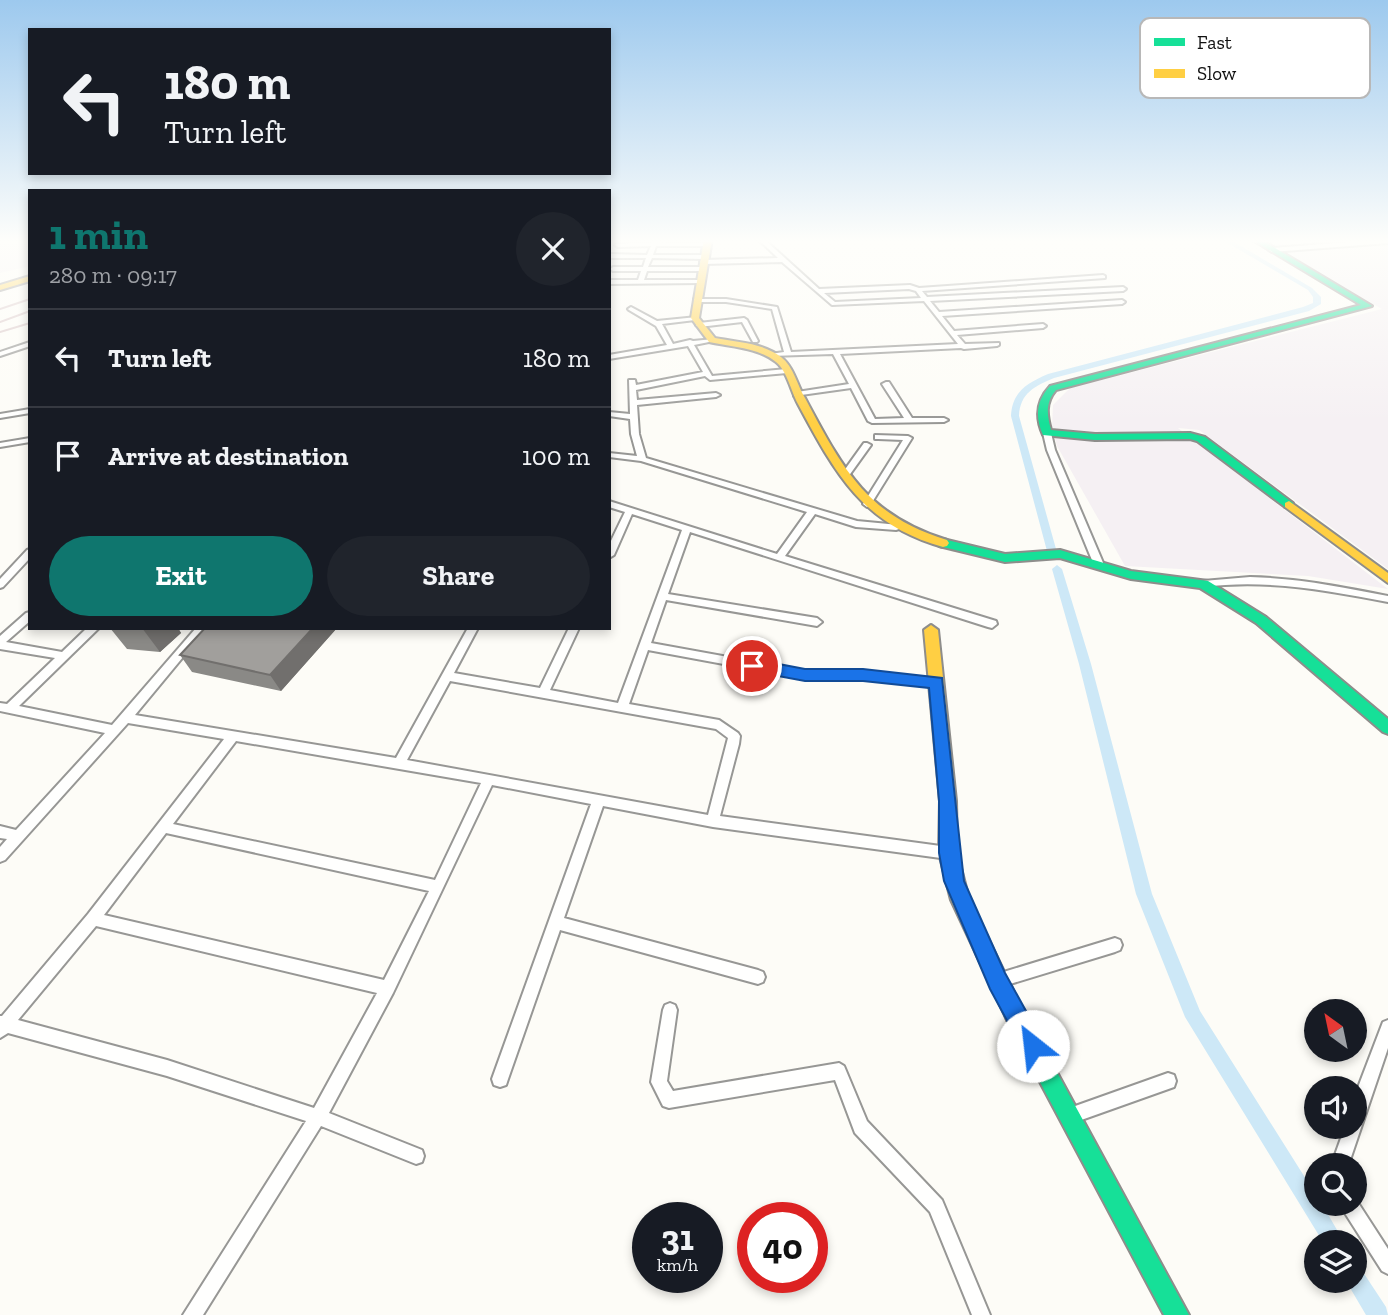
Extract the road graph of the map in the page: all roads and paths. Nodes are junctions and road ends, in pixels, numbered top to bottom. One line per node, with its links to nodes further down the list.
1 (696, 300): 12 (street)
2 (729, 300): 24 (street)
3 (830, 300): 7 (street)
4 (936, 300): 7 (street)
5 (1049, 300): 9 (street)
6 (1358, 300): 41 (street)
7 (927, 301): 11 (street)
8 (1122, 302): 9 (street)
9 (1055, 307): 11 (street)
10 (631, 309): 13 (street)
11 (938, 314): 15 (street)
12 (697, 321): 13 (street); 16 (street); 17 (street)
13 (656, 323): 21 (street)
14 (1042, 326): 15 (street)
15 (953, 333): 22 (street)
16 (712, 340): 18 (street); 26 (street)
17 (755, 341)
18 (690, 342): 21 (street); 29 (street)
19 (997, 344): 22 (street)
20 (28, 345): 25 (street)
21 (670, 345): 27 (street)
22 (964, 347): 23 (street)
23 (835, 351): 24 (street); 31 (street)
24 (788, 353): 26 (street)
25 (0, 355)
26 (772, 355): 28 (street)
27 (611, 357)
28 (787, 371): 29 (street); 32 (street)
29 (708, 373): 34 (street)
30 (886, 384): 39 (street)
31 (853, 386): 32 (street); 39 (street)
32 (797, 394): 50 (street)
33 (716, 396): 34 (street)
34 (633, 403): 38 (street)
35 (27, 411): 37 (street)
36 (611, 414): 38 (street)
37 (0, 416)
38 (634, 417): 49 (street)
39 (909, 420): 40 (street)
40 (944, 420)
41 (1047, 433): 60 (street); 61 (street)
42 (878, 437): 51 (street)
43 (28, 440): 44 (street)
44 (0, 445)
45 (867, 445): 50 (street)
46 (28, 447): 47 (street)
47 (0, 451)
48 (611, 455): 49 (street)
49 (642, 459): 54 (street)
50 (845, 475): 51 (street)
51 (867, 504): 55 (street)
52 (611, 505): 53 (street)
53 (631, 510): 56 (street); 57 (street)
54 (812, 512): 55 (street); 59 (street)
55 (896, 527): 60 (street)
56 (687, 528): 59 (street); 64 (street)
57 (611, 551)
58 (28, 554): 62 (street)
59 (779, 558): 68 (street)
60 (1099, 565): 63 (street)
61 (1388, 579)
62 (0, 584)
63 (1203, 584): 65 (street); 83 (street)
64 (663, 596): 67 (street); 75 (street)
65 (1388, 598)
66 (28, 617): 74 (street)
67 (817, 622)
68 (992, 624)
69 (92, 630): 76 (street)
70 (200, 630): 82 (street)
71 (472, 630): 77 (street)
72 (573, 630): 79 (street)
73 (931, 630): 78 (street)
74 (0, 643): 76 (street)
75 (645, 646): 78 (street); 81 (street)
76 (64, 656): 80 (street)
77 (447, 676): 79 (street); 86 (street)
78 (936, 683): 93 (street)
79 (543, 693): 81 (street)
80 (5, 707): 84 (street)
81 (622, 708): 89 (street)
82 (126, 718): 84 (street); 85 (street)
83 (1388, 728)
84 (113, 730): 92 (street)
85 (232, 737): 86 (street); 90 (street)
86 (399, 763): 87 (street)
87 (489, 779): 88 (street); 95 (street)
88 (598, 799): 89 (street); 97 (street)
89 (713, 821): 93 (street)
90 (163, 827): 95 (street); 96 (street)
91 (0, 832): 92 (street)
92 (19, 836): 94 (street)
93 (948, 853): 100 (street)
94 (0, 856)
95 (438, 887): 101 (street)
96 (93, 919): 101 (street); 103 (street)
97 (555, 922): 99 (street); 105 (street)
98 (1115, 945): 100 (street)
99 (758, 977)
100 (997, 981): 108 (street)
101 (387, 988): 109 (street)
102 (670, 1010): 114 (street)
103 (2, 1025): 109 (street)
104 (1388, 1027): 107 (street)
105 (500, 1079)
106 (1168, 1081): 108 (street)
107 (1367, 1086)
108 (1070, 1115): 115 (street)
109 (318, 1117): 110 (street); 113 (street)
110 (416, 1156)
111 (1357, 1216): 112 (street)
112 (1388, 1265)
113 (192, 1315)
114 (981, 1315)
115 (1177, 1315)

